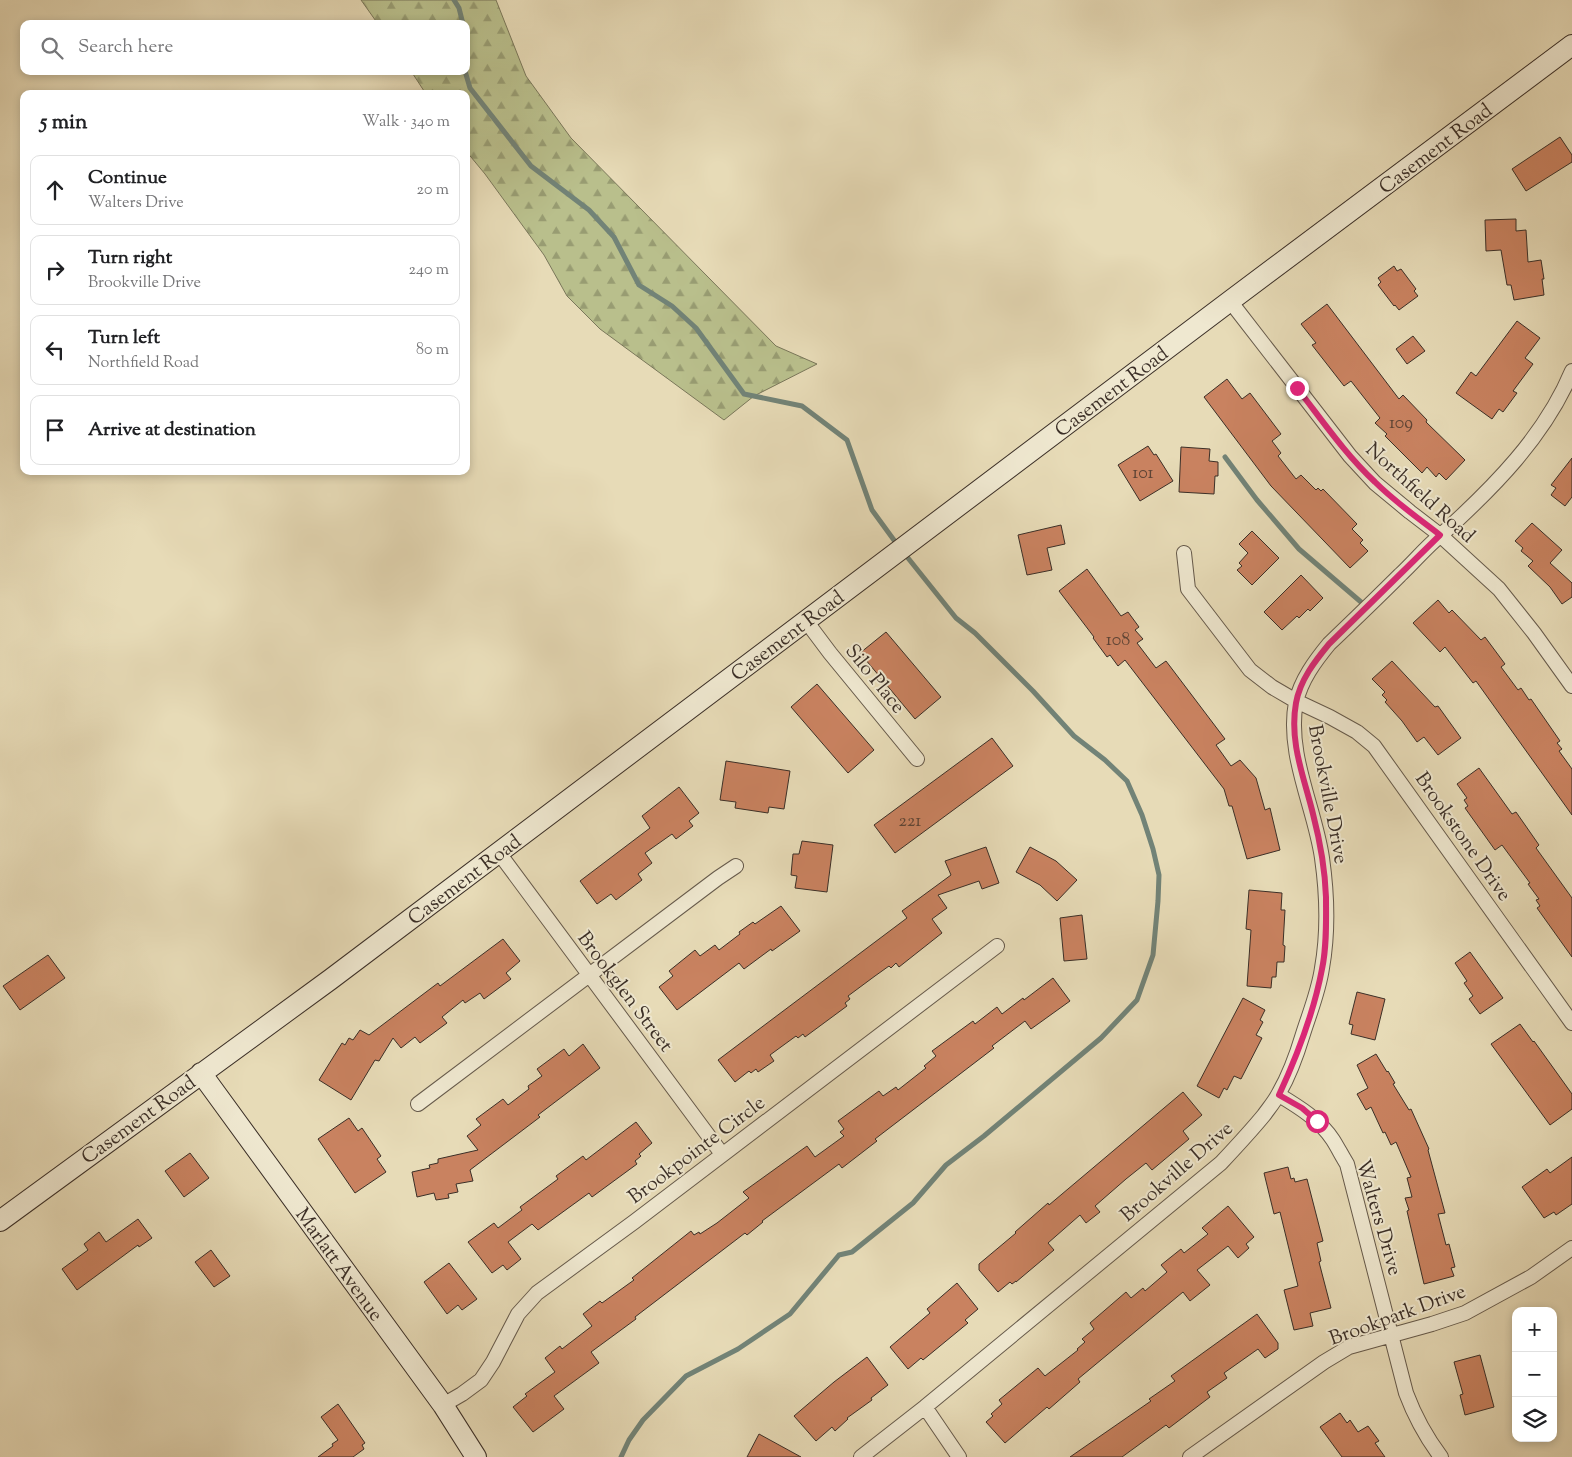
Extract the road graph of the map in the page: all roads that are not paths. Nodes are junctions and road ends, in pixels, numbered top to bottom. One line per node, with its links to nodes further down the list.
1 (1572, 45): 2 (street, Casement Road)
2 (1230, 301): 4 (street, Northfield Road); 6 (street, Casement Road)
3 (1572, 371): 4 (street, Brookville Drive)
4 (1440, 535): 7 (street, Northfield Road); 8 (street, Brookville Drive)
5 (1184, 553): 8 (street, Brookstone Drive)
6 (806, 621): 9 (street, Silo Place); 10 (street, Casement Road)
7 (1572, 686)
8 (1296, 701): 14 (street, Brookstone Drive); 16 (street, Brookville Drive)
9 (917, 759)
10 (499, 853): 13 (street, Brookglen Street); 15 (street, Casement Road)
11 (736, 866): 13 (street)
12 (997, 946): 18 (street, Brookpointe Circle)
13 (589, 974): 17 (street); 18 (street, Brookglen Street)
14 (1572, 1024)
15 (201, 1073): 19 (street, Casement Road); 22 (street, Marlatt Avenue)
16 (1279, 1095): 21 (street, Walters Drive); 23 (street, Brookville Drive)
17 (418, 1104)
18 (722, 1154): 22 (street, Brookpointe Circle)
19 (0, 1221)
20 (1572, 1248): 21 (street, Brookpark Drive)
21 (1392, 1335): 24 (street, Brookpark Drive); 28 (street, Walters Drive)
22 (443, 1405): 25 (street, Marlatt Avenue)
23 (925, 1407): 26 (street, Brookville Drive); 27 (street)
24 (1192, 1456)
25 (476, 1457)
26 (861, 1457)
27 (959, 1457)
28 (1441, 1457)

